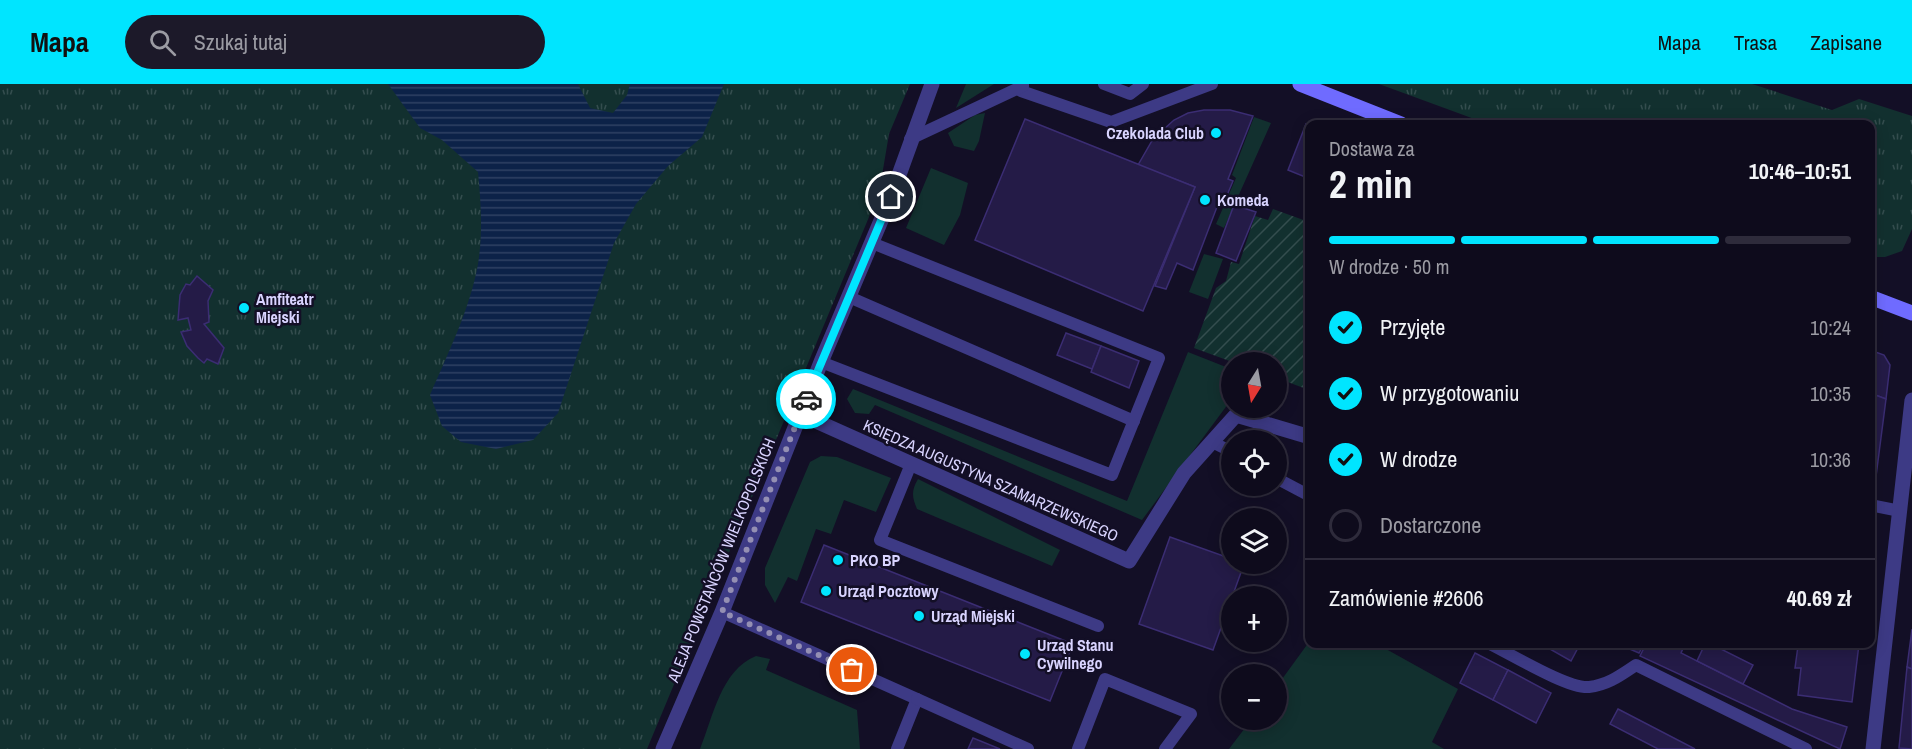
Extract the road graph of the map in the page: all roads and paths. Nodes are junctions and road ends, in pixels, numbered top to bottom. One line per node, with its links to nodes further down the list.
1 (932, 84): 8 (street, ALEJA POWSTAŃCÓW WIELKOPOLSKICH)
2 (1104, 84): 3 (lane)
3 (1143, 84)
4 (1212, 84): 6 (lane)
5 (1300, 84): 7 (street)
6 (1023, 85): 8 (lane)
7 (1391, 120)
8 (910, 139): 9 (street, ALEJA POWSTAŃCÓW WIELKOPOLSKICH)
9 (872, 243): 10 (street, ALEJA POWSTAŃCÓW WIELKOPOLSKICH); 16 (lane)
10 (849, 297): 13 (street, ALEJA POWSTAŃCÓW WIELKOPOLSKICH); 16 (lane)
11 (1875, 299): 12 (street)
12 (1912, 313)
13 (821, 362): 15 (street, ALEJA POWSTAŃCÓW WIELKOPOLSKICH); 16 (lane)
14 (1912, 400): 24 (street)
15 (800, 414): 20 (street, KSIĘDZA AUGUSTYNA SZAMARZEWSKIEGO); 25 (street, ALEJA POWSTAŃCÓW WIELKOPOLSKICH)
16 (1134, 421)
17 (1305, 436): 18 (street, KSIĘDZA AUGUSTYNA SZAMARZEWSKIEGO)
18 (1212, 442): 19 (lane); 20 (street, KSIĘDZA AUGUSTYNA SZAMARZEWSKIEGO)
19 (1221, 446)
20 (911, 464): 26 (lane)
21 (1287, 484): 22 (lane)
22 (1305, 493)
23 (1875, 506): 24 (lane)
24 (1900, 511): 35 (street)
25 (722, 612): 28 (lane); 29 (street, ALEJA POWSTAŃCÓW WIELKOPOLSKICH)
26 (1098, 626)
27 (1498, 648): 34 (lane)
28 (917, 699): 30 (lane); 31 (lane)
29 (663, 749)
30 (897, 749)
31 (1028, 749)
32 (1078, 749): 33 (lane)
33 (1165, 749)
34 (1806, 749)
35 (1873, 749)

